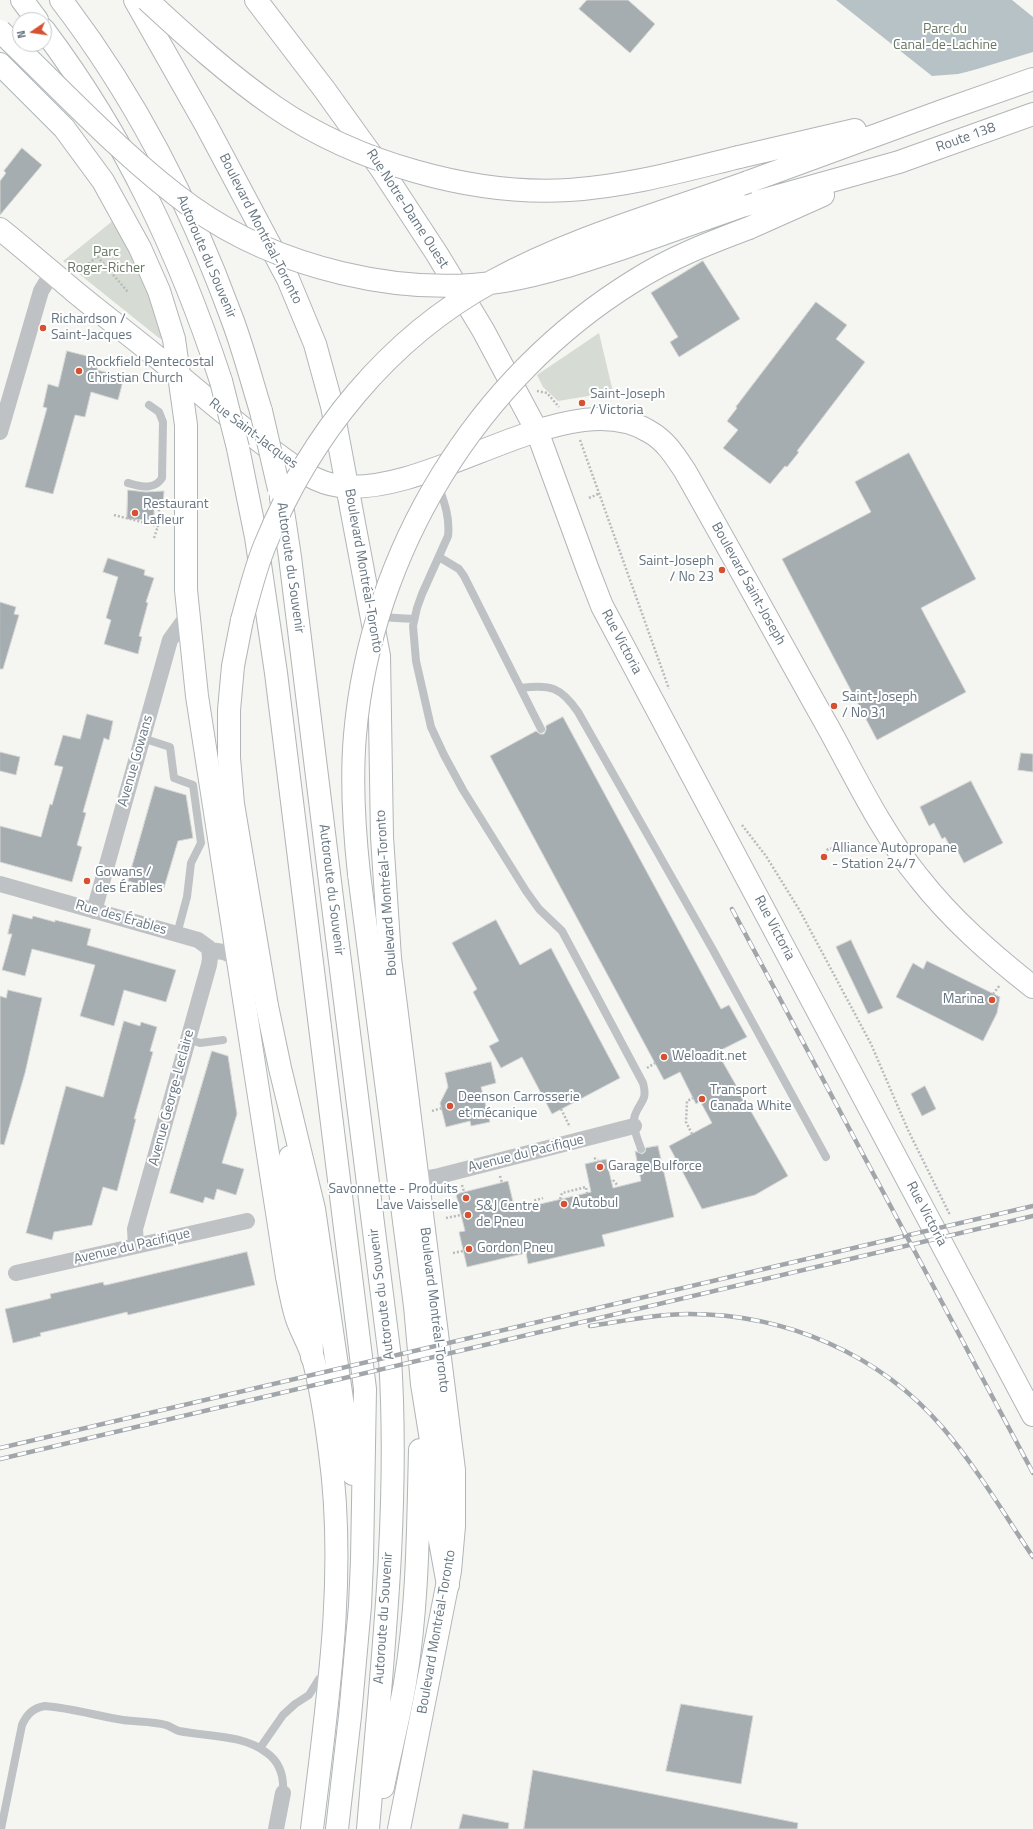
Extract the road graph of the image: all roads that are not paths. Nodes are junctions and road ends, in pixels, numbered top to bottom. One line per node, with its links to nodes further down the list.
1 (22, 0): 6 (main road)
2 (61, 0): 58 (main road, Autoroute du Souvenir, bridge)
3 (135, 0): 22 (main road, Boulevard Montréal-Toronto)
4 (147, 0): 11 (main road, bridge)
5 (256, 0): 18 (main road, Rue Notre-Dame Ouest)
6 (31, 12)
7 (0, 31): 13 (main road, bridge)
8 (52, 42): 49 (main road, Autoroute du Souvenir, bridge)
9 (0, 64): 16 (main road)
10 (1033, 79): 11 (main road)
11 (942, 111): 38 (main road, bridge)
12 (1033, 114): 13 (main road, Route 138)
13 (899, 162): 47 (main road, bridge)
14 (0, 229): 15 (main road, Rue Saint-Jacques)
15 (52, 272): 16 (main road, Rue Saint-Jacques); 19 (street)
16 (180, 378): 22 (main road, Rue Saint-Jacques); 24 (main road)
17 (150, 405): 21 (lane)
18 (537, 431): 20 (main road, Boulevard Saint-Joseph); 35 (main road, Boulevard Saint-Joseph); 48 (main road, Rue Victoria)
19 (0, 432)
20 (433, 470): 22 (main road, Boulevard Saint-Joseph); 23 (lane)
21 (128, 483)
22 (348, 487): 25 (main road, Boulevard Montréal-Toronto)
23 (439, 557): 26 (lane); 27 (lane)
24 (188, 615): 29 (street, Avenue Gowans); 34 (main road)
25 (372, 617): 26 (lane); 42 (main road, Boulevard Montréal-Toronto)
26 (414, 619): 39 (lane)
27 (521, 688): 28 (lane); 41 (lane)
28 (541, 729)
29 (142, 738): 31 (street, Avenue Gowans); 32 (lane)
30 (1, 888): 31 (street, Rue des Érables)
31 (94, 911): 32 (street, Rue des Érables)
32 (178, 934): 33 (street, Rue des Érables)
33 (209, 950): 34 (street, Rue des Érables); 36 (street, Avenue George-Leclaire)
34 (237, 958): 46 (main road)
35 (1033, 987)
36 (188, 1039): 37 (lane); 44 (street, Avenue George-Leclaire)
37 (223, 1040)
38 (280, 1068): 46 (main road); 49 (main road)
39 (634, 1126): 40 (lane); 42 (street, Avenue du Pacifique)
40 (641, 1149)
41 (826, 1157)
42 (417, 1180): 50 (main road, Boulevard Montréal-Toronto)
43 (248, 1221): 44 (street, Avenue du Pacifique)
44 (136, 1246): 45 (street, Avenue du Pacifique)
45 (16, 1273)
46 (312, 1357): 51 (main road)
47 (422, 1384): 50 (main road); 59 (main road)
48 (1033, 1415)
49 (362, 1560): 57 (main road, Autoroute du Souvenir)
50 (448, 1585): 60 (main road, Boulevard Montréal-Toronto)
51 (329, 1678): 52 (lane); 56 (main road)
52 (260, 1748): 53 (lane); 54 (lane)
53 (283, 1793): 55 (street)
54 (1, 1829)
55 (276, 1829)
56 (312, 1829)
57 (338, 1829)
58 (368, 1829)
59 (374, 1829)
60 (399, 1829)

